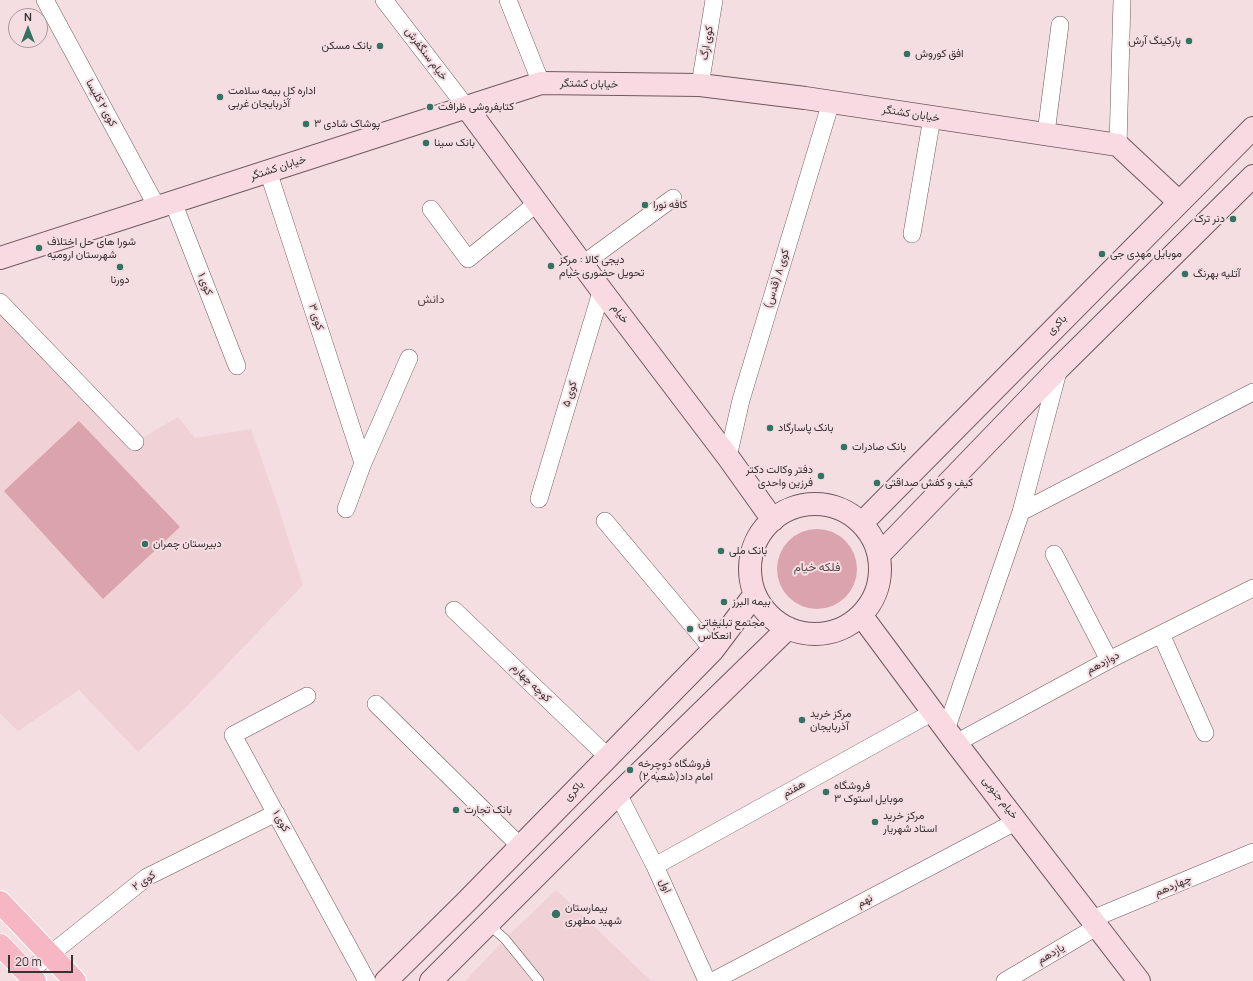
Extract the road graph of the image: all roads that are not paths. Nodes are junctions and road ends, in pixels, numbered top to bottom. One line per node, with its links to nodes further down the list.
1 (45, 0): 20 (street, کوی ۲ کلیسا)
2 (384, 0): 10 (street, خیام سنگفرش)
3 (508, 0): 7 (street)
4 (714, 0): 8 (street, کوی ارگ)
5 (1122, 0): 14 (street)
6 (1060, 25): 13 (street)
7 (541, 83): 8 (main road, خیابان کشتگر); 10 (main road, خیابان کشتگر)
8 (700, 85): 9 (main road, خیابان کشتگر)
9 (831, 102): 11 (main road, خیابان کشتگر); 32 (street, کوی ۸ (قدس))
10 (467, 108): 15 (main road, خیابان کشتگر); 19 (main road, خیام)
11 (932, 118): 13 (main road, خیابان کشتگر); 22 (street)
12 (1253, 128): 18 (main road, باکری)
13 (1046, 134): 14 (main road, خیابان کشتگر)
14 (1118, 145): 18 (main road)
15 (268, 171): 20 (main road, خیابان کشتگر); 33 (street, کوی ۳)
16 (1253, 176): 29 (main road)
17 (673, 198): 24 (street)
18 (1179, 202): 39 (main road, باکری)
19 (537, 203): 21 (street); 24 (main road, خیام)
20 (165, 204): 23 (main road, خیابان کشتگر); 28 (street, کوی ۱)
21 (431, 209)
22 (912, 234)
23 (0, 258)
24 (584, 264): 25 (main road, خیام)
25 (602, 289): 32 (main road, خیام); 34 (street, کوی ۵)
26 (0, 302): 31 (street)
27 (409, 358): 33 (street)
28 (237, 366)
29 (1059, 368): 36 (street); 41 (main road)
30 (1253, 392): 36 (street)
31 (135, 442)
32 (728, 457): 37 (main road, خیام)
33 (363, 463): 35 (street)
34 (539, 499)
35 (346, 509)
36 (1021, 512): 54 (street)
37 (773, 520): 39 (main road); 43 (main road)
38 (605, 521): 48 (street)
39 (862, 523): 41 (main road)
40 (1054, 554): 49 (street)
41 (879, 555): 45 (main road)
42 (1252, 590): 47 (street, دوازدهم)
43 (755, 594): 46 (main road); 48 (main road, باکری)
44 (454, 610): 55 (street, کوچه چهارم)
45 (861, 615): 46 (main road); 52 (main road, خیام جنوبی)
46 (788, 628): 56 (main road)
47 (1160, 634): 49 (street, دوازدهم); 53 (street)
48 (713, 650): 55 (main road, باکری)
49 (1109, 660): 54 (street, دوازدهم)
50 (307, 696): 57 (street, کوی ۱)
51 (376, 704): 59 (street)
52 (933, 712): 54 (main road, خیام جنوبی); 61 (street, هفتم)
53 (1205, 733)
54 (951, 736): 58 (main road, خیام جنوبی)
55 (607, 756): 59 (main road, باکری)
56 (618, 794): 61 (street, اول); 65 (main road)
57 (276, 813): 67 (street, کوی ۲); 70 (street, کوی ۱)
58 (1017, 821): 64 (main road, خیام جنوبی); 75 (street, نهم)
59 (520, 846): 63 (main road, باکری)
60 (1253, 852): 64 (street, چهاردهم)
61 (655, 866): 74 (street, اول)
62 (0, 902): 67 (main road)
63 (465, 903): 65 (main road); 71 (main road, باکری)
64 (1095, 923): 76 (street, یازدهم); 77 (main road, خیام جنوبی)
65 (488, 924): 72 (main road); 73 (lane)
66 (0, 945): 68 (main road)
67 (50, 954): 68 (street, کوی ۲); 69 (main road)
68 (31, 977)
69 (75, 981)
70 (368, 981)
71 (386, 981)
72 (430, 981)
73 (539, 981)
74 (708, 981)
75 (713, 981)
76 (1005, 981)
77 (1139, 981)

